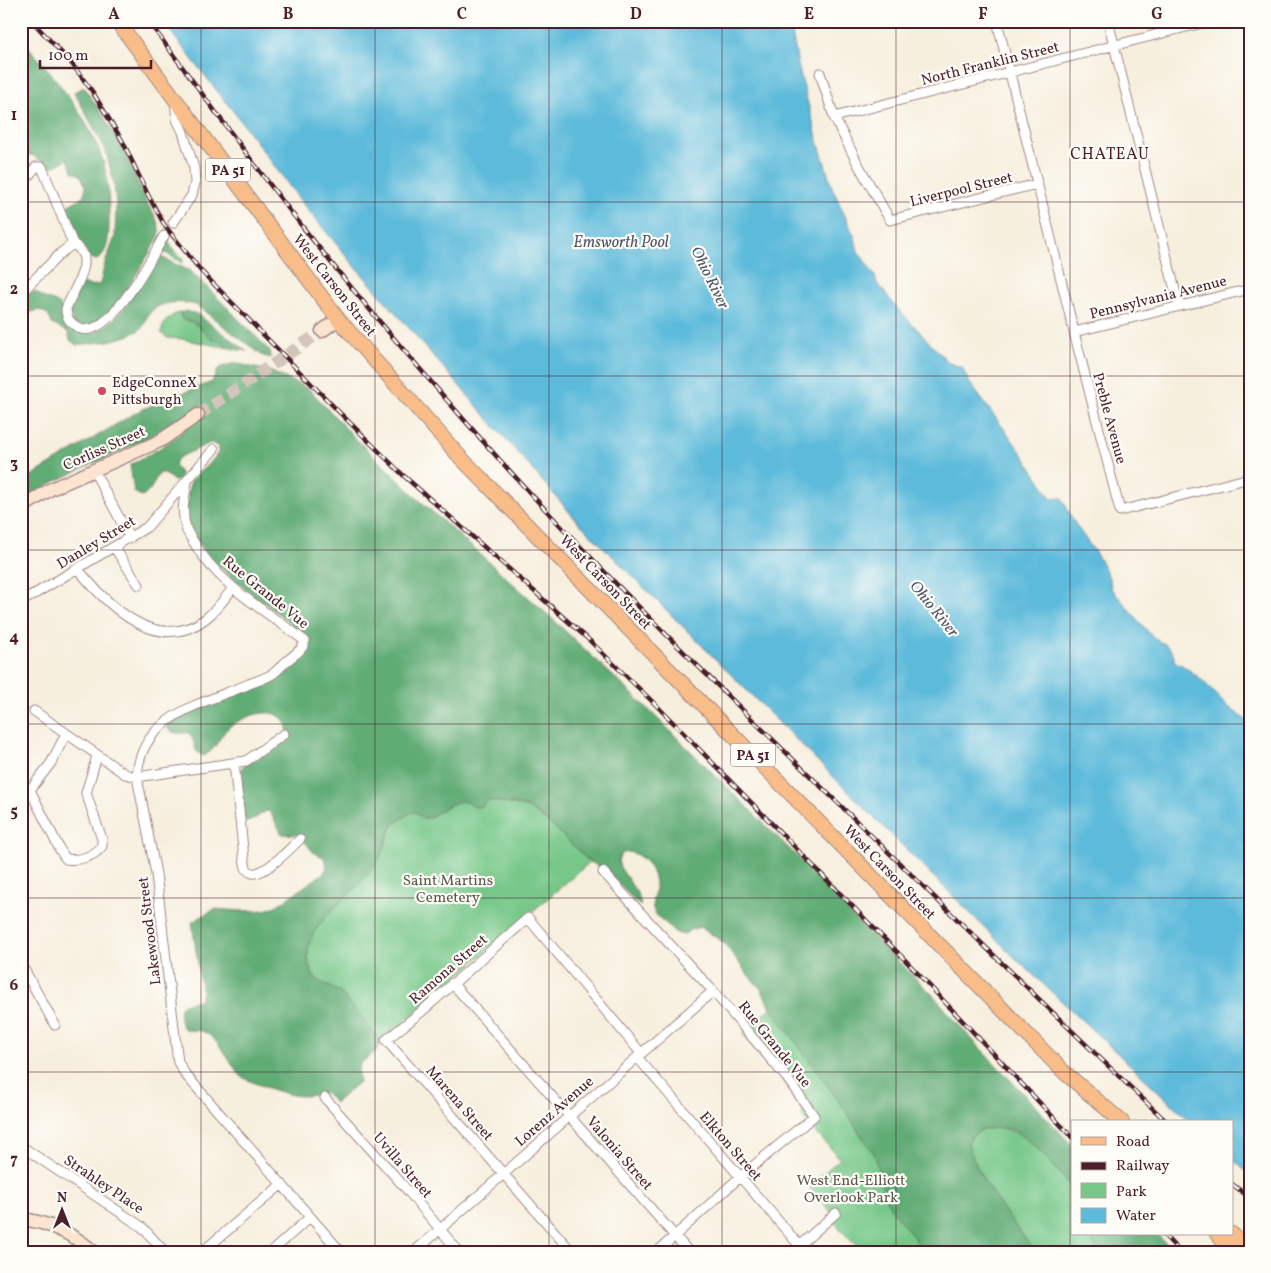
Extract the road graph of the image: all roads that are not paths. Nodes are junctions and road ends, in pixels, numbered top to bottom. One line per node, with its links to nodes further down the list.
1 (117, 21): 8 (main road, West Carson Street / PA 51)
2 (1108, 21): 5 (street)
3 (1210, 21): 5 (street, North Franklin Street)
4 (998, 24): 6 (street, Preble Avenue)
5 (1114, 46): 6 (street, North Franklin Street); 17 (street)
6 (1010, 72): 9 (street, North Franklin Street); 11 (street, Preble Avenue)
7 (820, 73): 9 (street)
8 (174, 96): 12 (street); 18 (main road, West Carson Street / PA 51)
9 (834, 117): 11 (street, Liverpool Street)
10 (21, 184): 14 (street)
11 (1037, 184): 20 (street, Preble Avenue)
12 (174, 223)
13 (164, 236): 14 (street)
14 (73, 244): 16 (street)
15 (1250, 289): 17 (street, Pennsylvania Avenue)
16 (21, 293)
17 (1179, 306): 20 (street, Pennsylvania Avenue)
18 (338, 319): 19 (street); 51 (main road, West Carson Street / PA 51)
19 (322, 331)
20 (1074, 332): 24 (street, Preble Avenue)
21 (198, 415): 23 (street, Corliss Street)
22 (214, 449): 25 (street, Danley Street)
23 (93, 469): 26 (street, Corliss Street); 27 (street)
24 (1250, 478)
25 (187, 482): 27 (street, Danley Street); 31 (street, Rue Grande Vue)
26 (21, 508)
27 (130, 538): 28 (street, Danley Street)
28 (114, 547): 29 (street, Danley Street); 30 (street)
29 (78, 569): 31 (street); 32 (street, Danley Street)
30 (139, 585)
31 (234, 588): 33 (street, Rue Grande Vue)
32 (21, 602)
33 (305, 641): 39 (street, Lakewood Street)
34 (34, 711): 35 (street)
35 (66, 734): 37 (street); 37 (street)
36 (284, 734): 38 (street)
37 (97, 756): 39 (street)
38 (234, 763): 39 (street); 40 (street)
39 (137, 777): 55 (street, Lakewood Street)
40 (300, 839)
41 (603, 872): 45 (street, Rue Grande Vue)
42 (528, 918): 44 (street, Ramona Street); 48 (street, Elkton Street)
43 (21, 964): 46 (street)
44 (452, 983): 47 (street, Ramona Street); 50 (street, Valonia Street)
45 (713, 991): 48 (street, Lorenz Avenue); 54 (street, Rue Grande Vue)
46 (55, 1025)
47 (386, 1040): 53 (street, Marena Street)
48 (639, 1055): 50 (street, Lorenz Avenue); 54 (street, Elkton Street)
49 (325, 1098): 59 (street, Uvilla Street)
50 (569, 1116): 53 (street, Lorenz Avenue); 60 (street, Valonia Street)
51 (1120, 1120)
52 (21, 1146): 66 (street, Strahley Place)
53 (504, 1174): 59 (street, Lorenz Avenue); 72 (street, Marena Street)
54 (740, 1177): 60 (street); 64 (street, Elkton Street)
55 (282, 1184): 57 (street, Lakewood Street); 67 (street)
56 (836, 1213): 64 (street)
57 (310, 1217): 68 (street); 69 (street, Lakewood Street)
58 (21, 1219): 65 (street)
59 (440, 1229): 70 (street, Lorenz Avenue); 71 (street, Uvilla Street)
60 (675, 1236): 73 (street); 74 (street, Valonia Street)
61 (1212, 1236): 76 (main road)
62 (1219, 1236): 77 (main road)
63 (1234, 1236): 78 (main road)
64 (802, 1249): 75 (street)
65 (94, 1252)
66 (165, 1252)
67 (202, 1252)
68 (270, 1252)
69 (341, 1252)
70 (414, 1252)
71 (458, 1252)
72 (572, 1252)
73 (657, 1252)
74 (689, 1252)
75 (792, 1252)
76 (1220, 1252)
77 (1233, 1252)
78 (1249, 1252)

